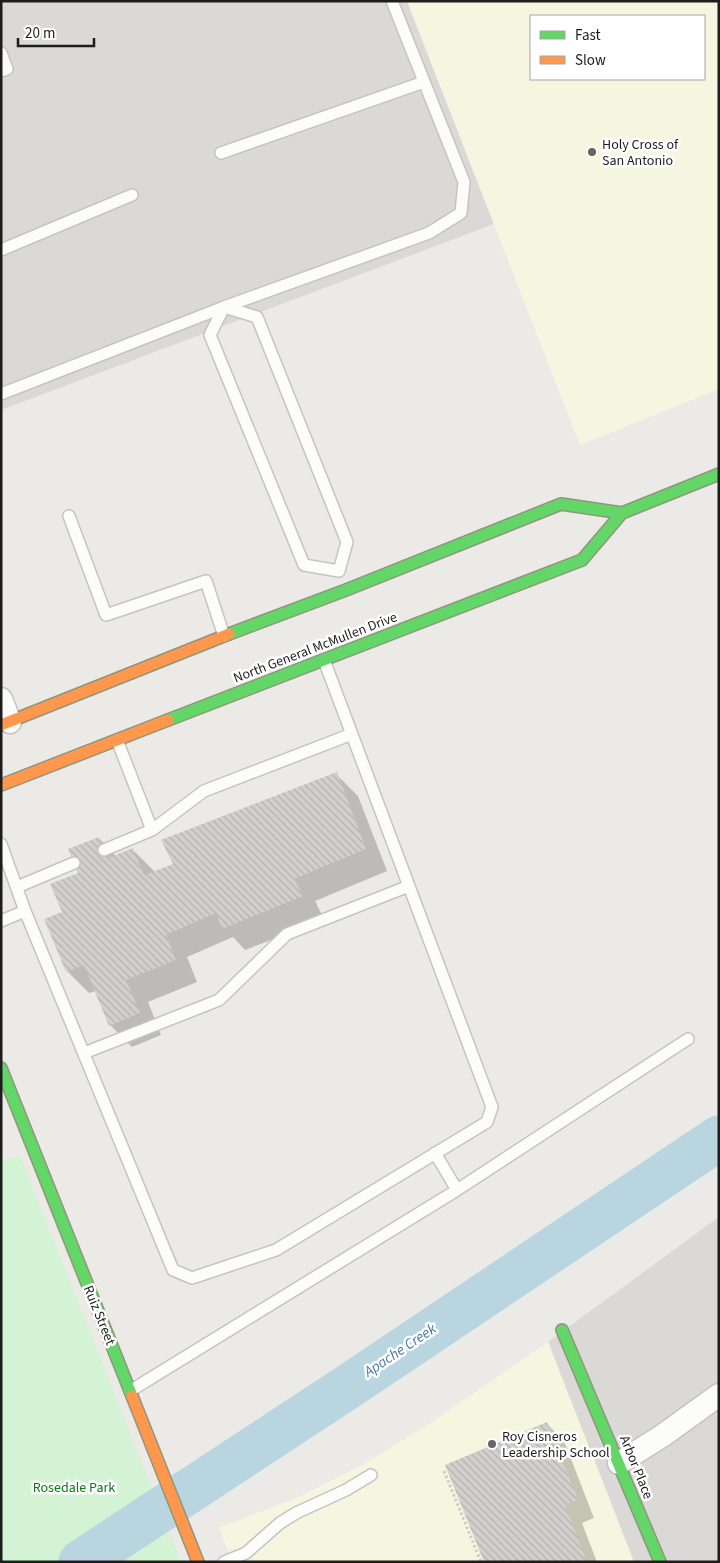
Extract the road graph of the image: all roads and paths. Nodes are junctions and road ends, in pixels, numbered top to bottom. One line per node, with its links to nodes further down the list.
1 (392, 1): 4 (lane)
2 (1, 53): 3 (lane)
3 (1, 71)
4 (424, 82): 5 (lane); 8 (lane)
5 (221, 153)
6 (132, 195): 7 (lane)
7 (1, 250)
8 (224, 307): 9 (lane); 13 (lane); 13 (lane)
9 (1, 394)
10 (719, 474): 11 (main road, North General McMullen Drive)
11 (622, 513): 14 (main road); 16 (main road, North General McMullen Drive)
12 (68, 516): 15 (lane)
13 (339, 571): 14 (lane)
14 (346, 590): 15 (main road)
15 (224, 636): 18 (main road)
16 (324, 660): 19 (lane); 20 (main road, North General McMullen Drive)
17 (1, 699): 18 (street)
18 (6, 724)
19 (352, 734): 22 (lane); 26 (lane)
20 (117, 740): 21 (main road, North General McMullen Drive); 22 (lane)
21 (1, 785)
22 (152, 830): 24 (lane)
23 (1, 844): 27 (lane)
24 (104, 850)
25 (74, 863): 27 (lane)
26 (409, 886): 31 (lane); 33 (lane)
27 (17, 887): 28 (lane)
28 (25, 911): 29 (lane); 31 (lane)
29 (1, 920)
30 (688, 1039): 34 (lane)
31 (84, 1053): 33 (lane)
32 (1, 1068): 36 (main road, Ruiz Street)
33 (435, 1153): 34 (lane)
34 (457, 1190): 36 (lane)
35 (562, 1330): 38 (main road, Arbor Place)
36 (130, 1391): 41 (main road, Ruiz Street)
37 (719, 1395): 38 (street)
38 (619, 1463): 44 (main road, Arbor Place)
39 (444, 1471): 43 (path)
40 (371, 1476): 42 (lane)
41 (198, 1562)
42 (224, 1562)
43 (481, 1562)
44 (660, 1562)

